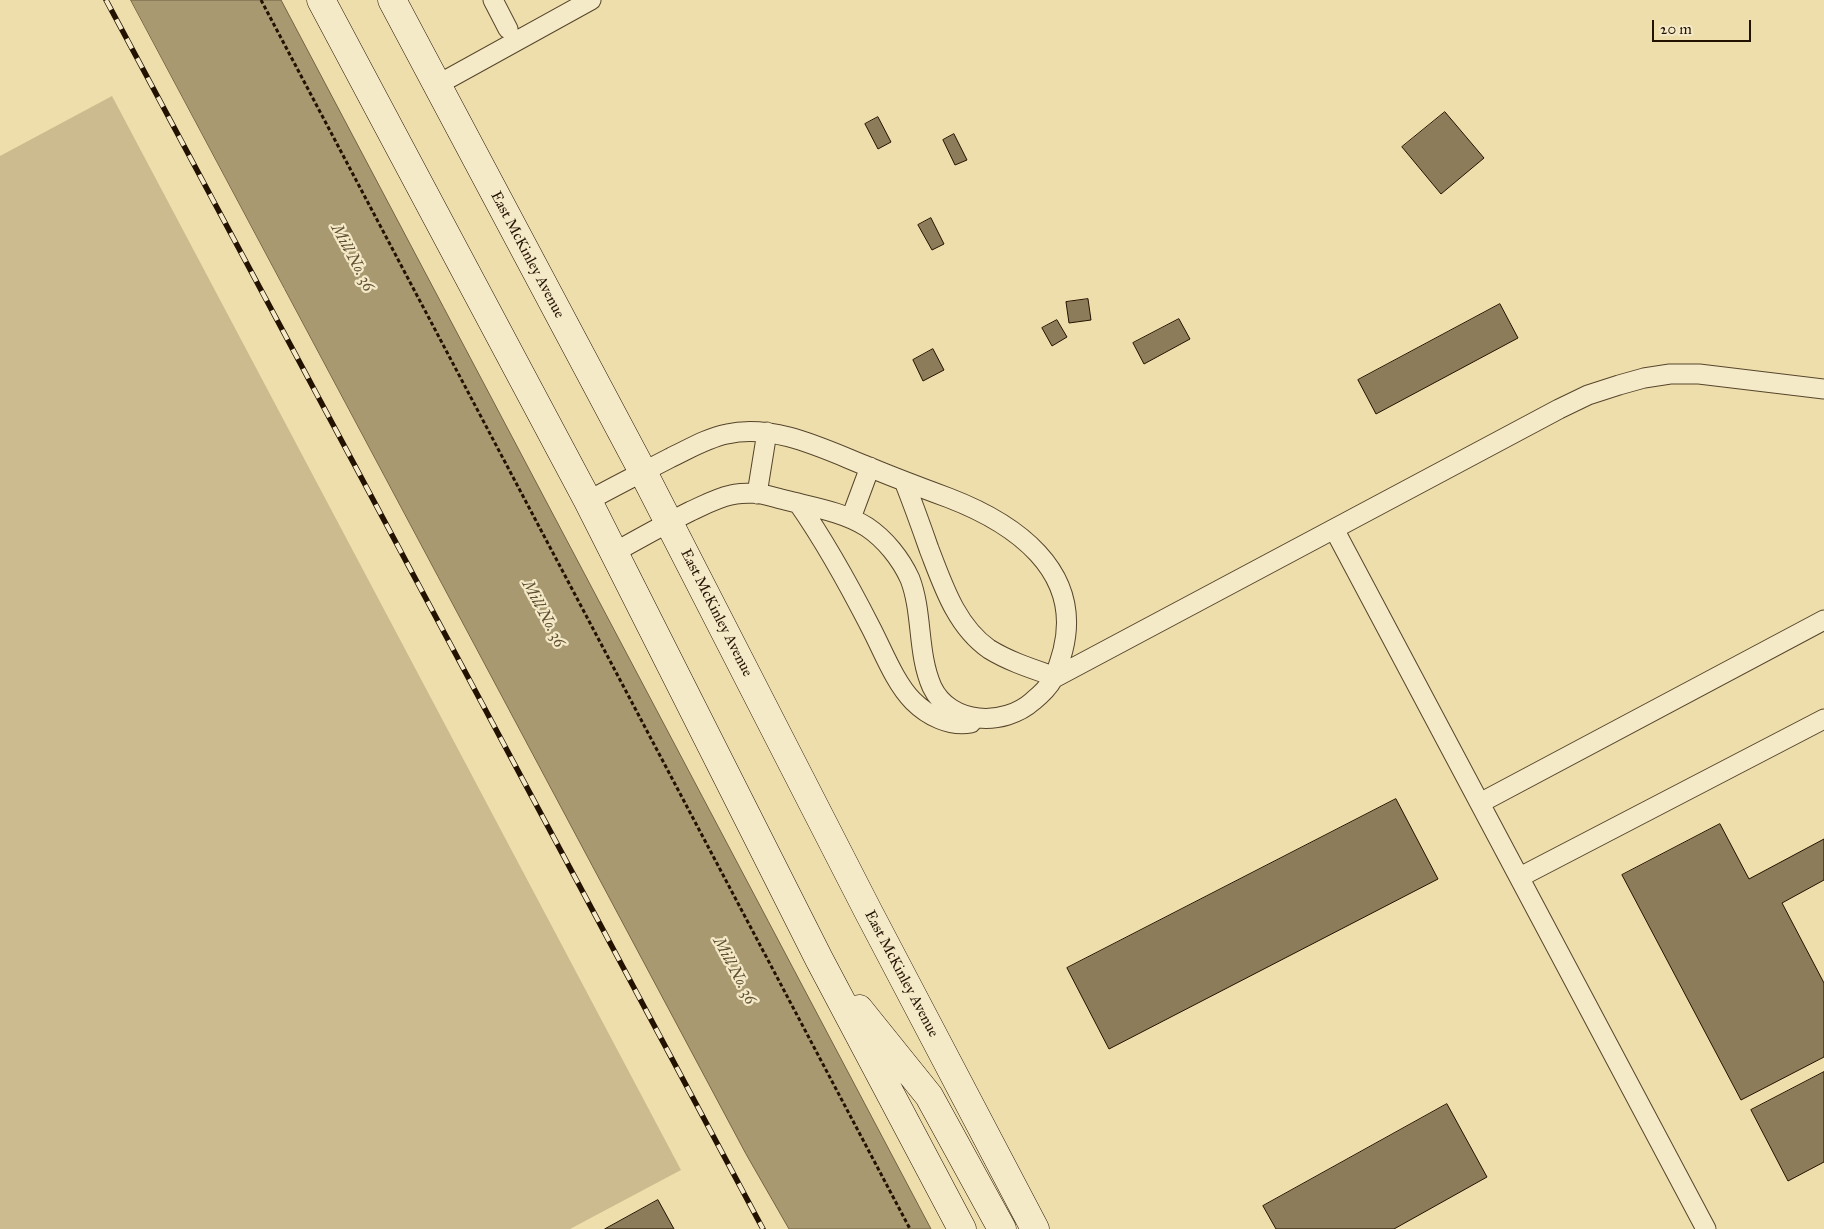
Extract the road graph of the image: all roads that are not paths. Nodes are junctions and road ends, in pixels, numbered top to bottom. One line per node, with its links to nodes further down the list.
1 (321, 0): 13 (main road)
2 (392, 0): 6 (main road, East McKinley Avenue)
3 (493, 0): 5 (lane)
4 (591, 0): 6 (lane)
5 (508, 29)
6 (437, 85): 10 (main road, East McKinley Avenue)
7 (1824, 389): 17 (lane)
8 (766, 432): 9 (lane); 10 (lane); 12 (lane)
9 (870, 468): 11 (lane); 15 (lane)
10 (642, 472): 13 (lane); 16 (main road, East McKinley Avenue)
11 (904, 481): 20 (lane); 20 (lane)
12 (757, 494): 14 (lane); 16 (lane)
13 (588, 501): 18 (main road)
14 (798, 504): 15 (lane); 21 (lane)
15 (851, 518): 21 (lane)
16 (669, 522): 18 (lane); 28 (main road, East McKinley Avenue)
17 (1334, 529): 20 (lane); 23 (lane)
18 (615, 552): 25 (main road)
19 (1824, 620): 23 (lane)
20 (1056, 677): 21 (lane)
21 (993, 718)
22 (1824, 719): 24 (lane)
23 (1480, 803): 24 (lane)
24 (1520, 877): 29 (lane)
25 (819, 959): 26 (main road); 27 (main road)
26 (962, 1229)
27 (1002, 1229)
28 (1035, 1229)
29 (1706, 1229)

